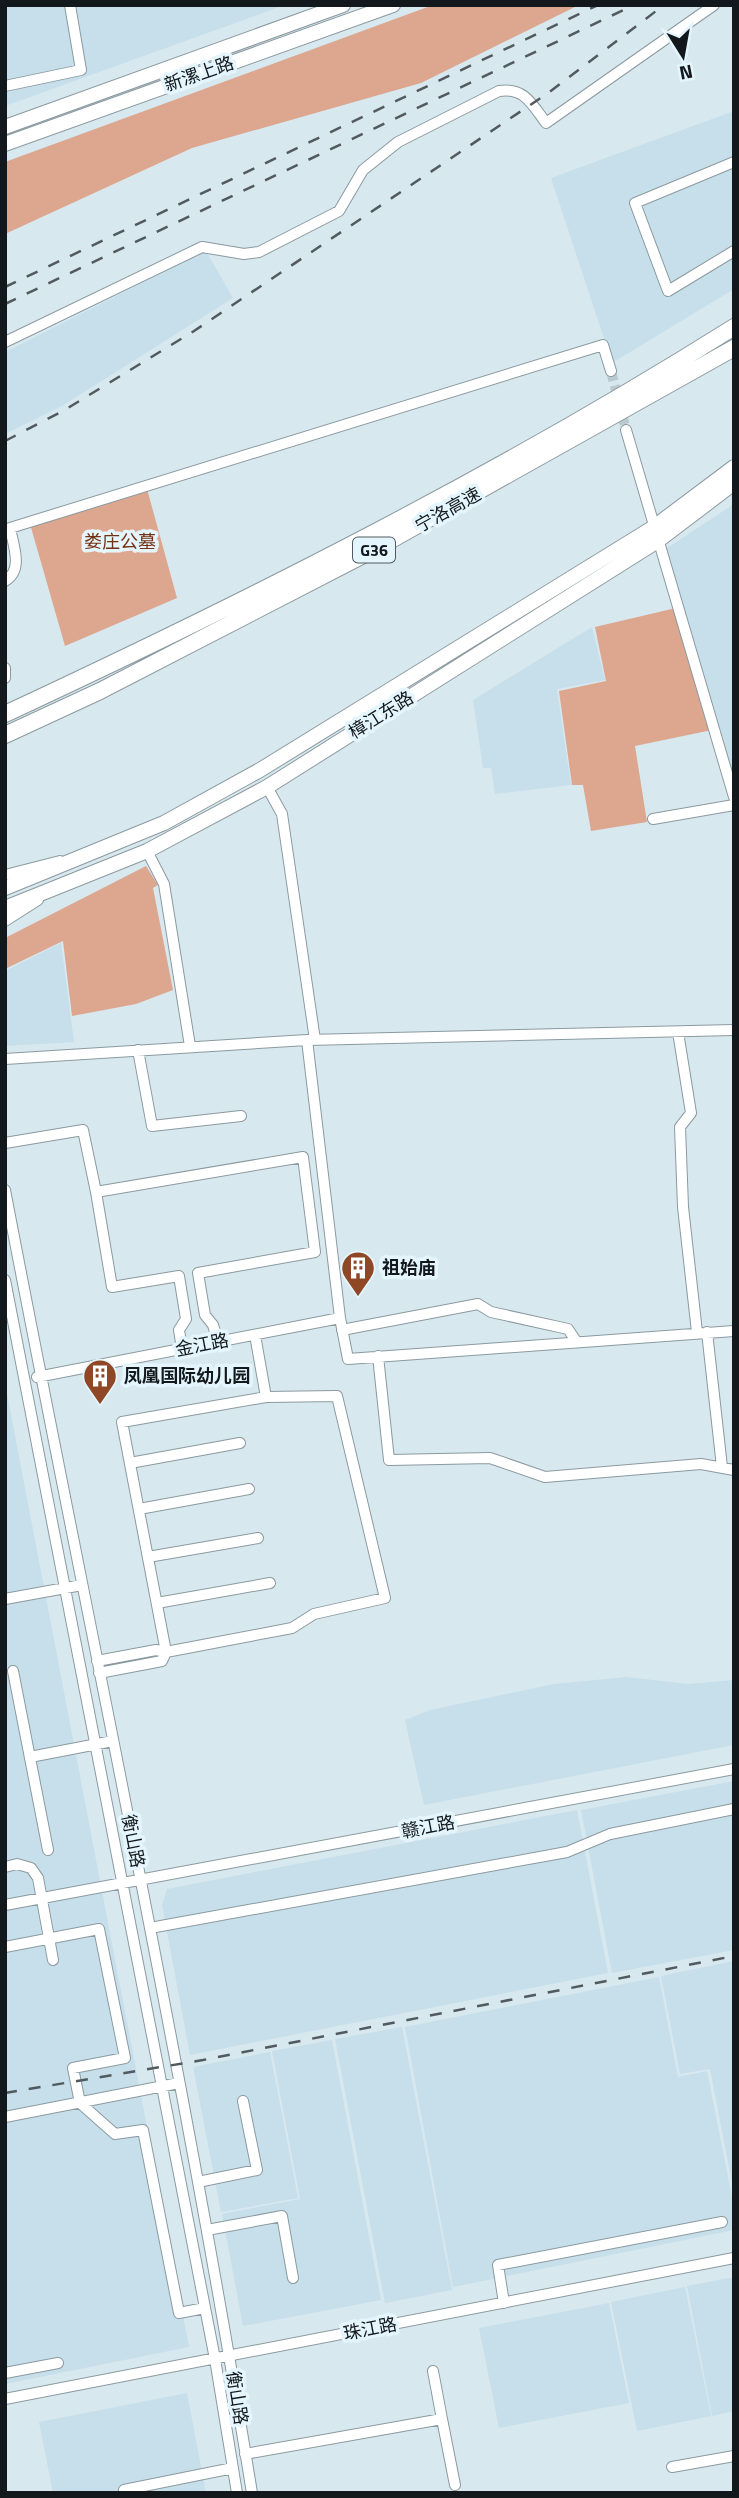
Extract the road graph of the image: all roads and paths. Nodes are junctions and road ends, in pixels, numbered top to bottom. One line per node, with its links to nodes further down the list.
1 (70, 5): 5 (street)
2 (342, 5): 6 (main road, 新漯上路)
3 (393, 5): 7 (main road, 新漯上路)
4 (713, 5): 11 (street)
5 (5, 86)
6 (5, 127)
7 (5, 144)
8 (734, 162): 9 (street)
9 (734, 251)
10 (734, 327): 21 (highway, 宁洛高速 / G36)
11 (5, 342)
12 (734, 348): 22 (highway, 宁洛高速 / G36)
13 (611, 371): 18 (street)
14 (626, 430): 17 (street)
15 (734, 467): 17 (main road, 樟江东路)
16 (734, 483): 17 (main road, 樟江东路)
17 (657, 533): 23 (main road, 樟江东路); 24 (street); 28 (main road, 樟江东路)
18 (5, 581)
19 (5, 668): 20 (street)
20 (5, 678)
21 (5, 714)
22 (5, 735)
23 (267, 787): 27 (main road, 樟江东路); 36 (street)
24 (734, 797)
25 (734, 805): 26 (street)
26 (653, 819)
27 (147, 851): 31 (main road, 樟江东路); 37 (street)
28 (80, 859): 29 (street); 30 (main road, 樟江东路)
29 (5, 875)
30 (5, 888)
31 (52, 891): 32 (main road, 樟江东路); 33 (street)
32 (5, 908)
33 (5, 921)
34 (734, 1031): 35 (street)
35 (678, 1032): 36 (street); 50 (street)
36 (311, 1040): 37 (street); 48 (street)
37 (190, 1046): 38 (street)
38 (138, 1050): 39 (street); 40 (street)
39 (5, 1059)
40 (241, 1116)
41 (5, 1143): 43 (street)
42 (5, 1190): 56 (street, 衡山路)
43 (96, 1192): 44 (street); 45 (street)
44 (198, 1273): 45 (street); 53 (street)
45 (178, 1276): 54 (street)
46 (5, 1280): 47 (street, 衡山路)
47 (9, 1319): 57 (street, 衡山路)
48 (341, 1324): 51 (street, 金江路); 52 (street, 金江路); 55 (street)
49 (734, 1331): 50 (street)
50 (702, 1332): 52 (street); 61 (street)
51 (254, 1335): 53 (street, 金江路); 58 (street)
52 (576, 1341): 55 (street)
53 (218, 1342): 54 (street, 金江路)
54 (182, 1349): 56 (street, 金江路)
55 (378, 1356): 61 (street)
56 (41, 1376): 57 (street, 金江路); 68 (street, 衡山路)
57 (24, 1379): 69 (street, 衡山路)
58 (267, 1396): 60 (street); 72 (street)
59 (240, 1443): 60 (street)
60 (130, 1463): 64 (street)
61 (722, 1468): 62 (street)
62 (734, 1470)
63 (249, 1489): 64 (street)
64 (139, 1509): 66 (street)
65 (258, 1538): 66 (street)
66 (148, 1557): 71 (street)
67 (270, 1583): 71 (street)
68 (82, 1585): 69 (street); 73 (street, 衡山路)
69 (64, 1588): 70 (street); 76 (street, 衡山路)
70 (5, 1599)
71 (157, 1603): 72 (street)
72 (166, 1652): 73 (street)
73 (98, 1667): 75 (street, 衡山路)
74 (13, 1671): 77 (street)
75 (113, 1741): 76 (street); 82 (street, 衡山路)
76 (95, 1744): 77 (street); 83 (street, 衡山路)
77 (30, 1757): 80 (street)
78 (734, 1769): 82 (street, 赣江路)
79 (734, 1810): 86 (street)
80 (48, 1850)
81 (5, 1867): 84 (street)
82 (141, 1881): 83 (street, 赣江路); 86 (street, 衡山路)
83 (123, 1884): 84 (street, 赣江路); 91 (street, 衡山路)
84 (42, 1898): 85 (street, 赣江路); 87 (street)
85 (5, 1905)
86 (150, 1928): 90 (street, 衡山路)
87 (50, 1939): 88 (street); 89 (street); 93 (street)
88 (5, 1947)
89 (53, 1960)
90 (179, 2083): 91 (street); 95 (street, 衡山路)
91 (162, 2087): 93 (street); 101 (street, 衡山路)
92 (243, 2101): 95 (street)
93 (80, 2103): 94 (street); 101 (street)
94 (5, 2117)
95 (198, 2182): 97 (street, 衡山路)
96 (722, 2222): 100 (street)
97 (206, 2230): 99 (street); 102 (street, 衡山路)
98 (734, 2258): 100 (street, 珠江路)
99 (293, 2278)
100 (504, 2303): 102 (street, 珠江路)
101 (205, 2308): 103 (street, 衡山路)
102 (230, 2356): 103 (street, 珠江路); 109 (street, 衡山路)
103 (215, 2359): 107 (street, 珠江路); 112 (street, 衡山路)
104 (58, 2363): 106 (street)
105 (433, 2371): 108 (street)
106 (5, 2373)
107 (5, 2399)
108 (442, 2418): 109 (street); 113 (street)
109 (246, 2454): 116 (street, 衡山路)
110 (734, 2456): 111 (street)
111 (672, 2467)
112 (233, 2468): 114 (street); 115 (street, 衡山路)
113 (455, 2485)
114 (124, 2490)
115 (237, 2493)
116 (252, 2493)

